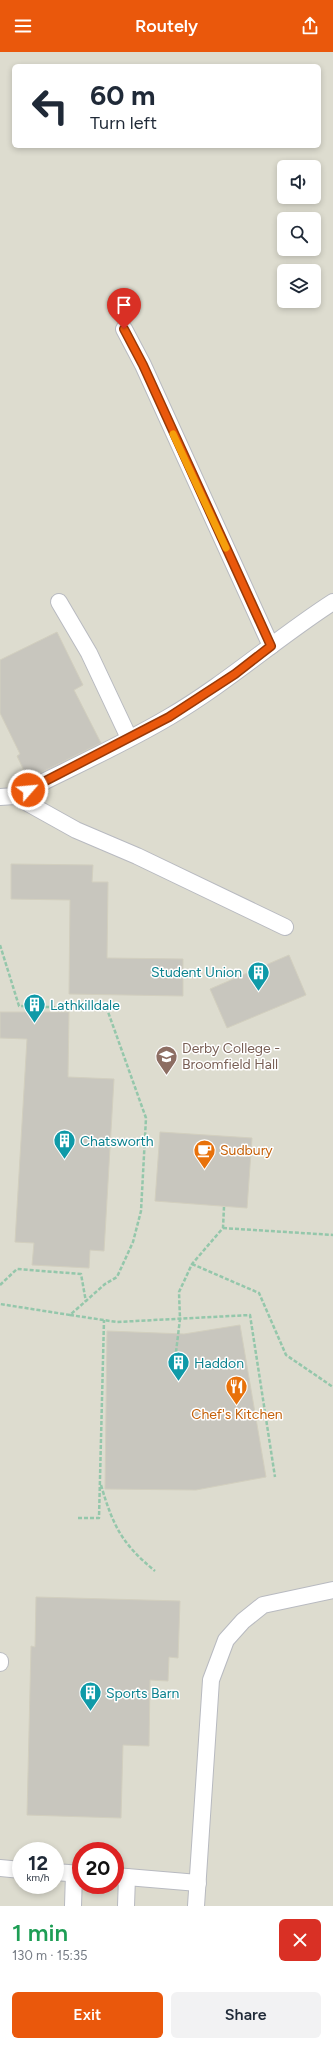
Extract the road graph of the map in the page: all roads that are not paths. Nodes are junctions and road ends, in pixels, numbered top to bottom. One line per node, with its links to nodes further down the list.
1 (124, 329): 4 (lane)
2 (59, 602): 5 (lane)
3 (333, 602): 4 (lane)
4 (271, 646): 5 (lane)
5 (129, 738): 6 (lane)
6 (8, 796): 7 (lane)
7 (285, 927)
8 (333, 1590): 12 (lane)
9 (0, 1868): 10 (lane)
10 (12, 1869)
11 (124, 1877): 12 (lane)
12 (198, 1883): 17 (lane)
13 (75, 1894): 15 (lane)
14 (124, 1894): 16 (lane)
15 (73, 1906)
16 (126, 1906)
17 (196, 1906)

